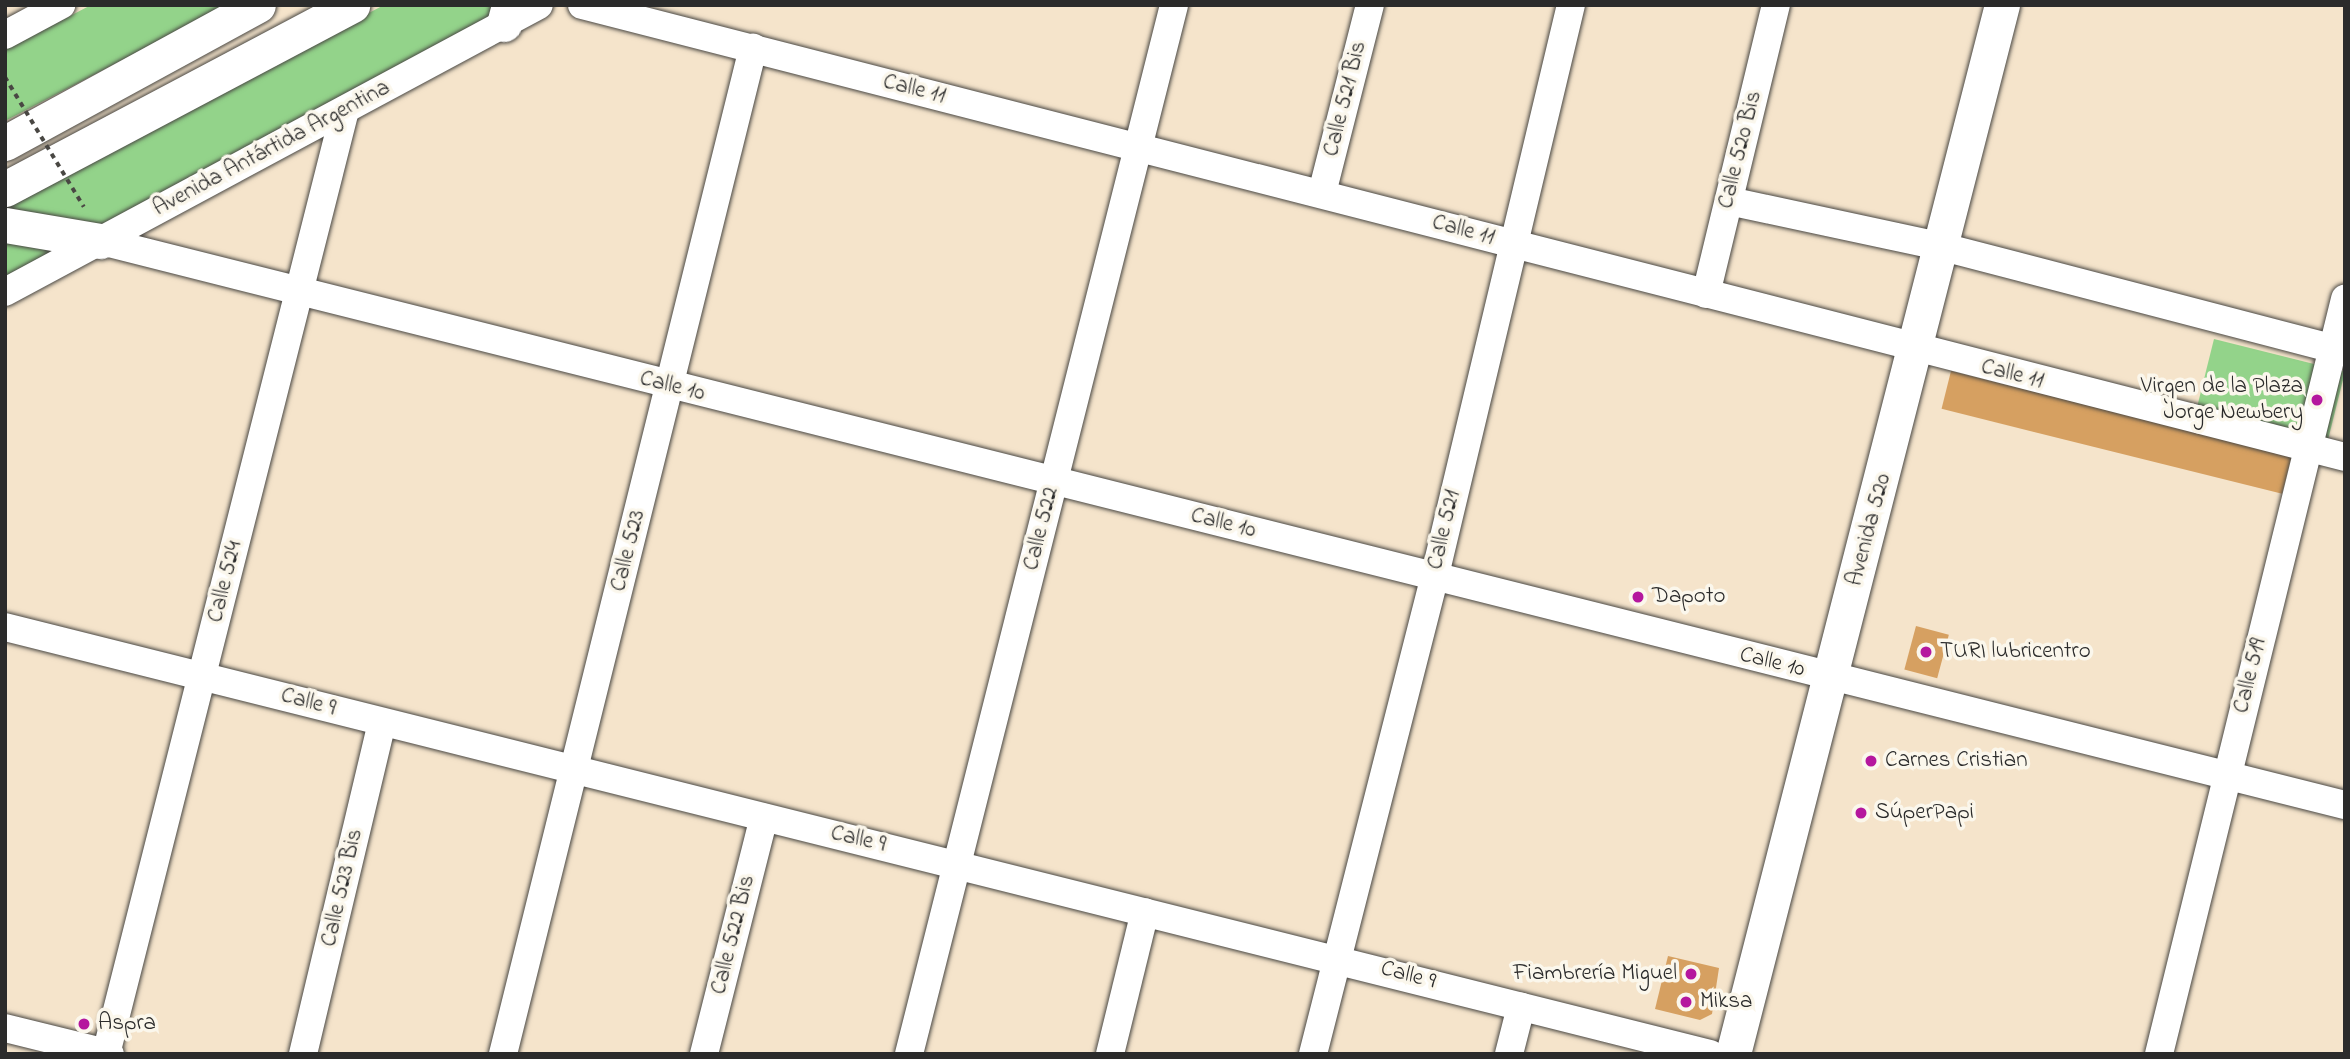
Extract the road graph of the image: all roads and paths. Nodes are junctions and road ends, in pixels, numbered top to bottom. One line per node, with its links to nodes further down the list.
1 (61, 5): 12 (street)
2 (258, 5): 16 (main road)
3 (352, 5): 18 (main road)
4 (539, 5): 11 (street, Avenida Antártida Argentina)
5 (582, 5): 13 (street, Calle 11)
6 (1174, 5): 17 (street, Calle 522)
7 (1370, 5): 19 (street, Calle 521 Bis)
8 (1571, 5): 24 (street, Calle 521)
9 (1776, 5): 20 (street, Calle 520 Bis)
10 (2002, 5): 25 (main road, Avenida 520)
11 (506, 15): 15 (street, Avenida Antártida Argentina)
12 (5, 35)
13 (753, 48): 17 (street, Calle 11); 32 (street, Calle 523)
14 (5, 77): 21 (path, bridge)
15 (345, 110): 23 (street, Avenida Antártida Argentina); 27 (street, Calle 524)
16 (10, 138)
17 (1138, 147): 19 (street, Calle 11); 35 (street, Calle 522)
18 (5, 189)
19 (1322, 193): 24 (street, Calle 11)
20 (1729, 201): 25 (street); 28 (street, Calle 520 Bis)
21 (84, 207)
22 (5, 225): 23 (main road)
23 (101, 241): 26 (street, Avenida Antártida Argentina); 27 (street, Calle 10)
24 (1512, 244): 28 (street, Calle 11); 36 (street, Calle 521)
25 (1943, 247): 30 (main road, Avenida 520); 31 (street)
26 (5, 292)
27 (299, 292): 32 (street, Calle 10); 38 (street, Calle 524)
28 (1706, 294): 30 (street, Calle 11)
29 (2345, 299): 31 (street, Calle 519)
30 (1916, 351): 33 (street, Calle 11); 39 (main road, Avenida 520)
31 (2338, 351): 33 (street, Calle 519)
32 (671, 387): 35 (street, Calle 10); 41 (street, Calle 523)
33 (2309, 449): 34 (street, Calle 11); 42 (street, Calle 519)
34 (2345, 457)
35 (1054, 481): 36 (street, Calle 10); 45 (street, Calle 522)
36 (1434, 579): 39 (street, Calle 10); 47 (street, Calle 521)
37 (5, 627): 38 (street, Calle 9)
38 (203, 675): 40 (street, Calle 9); 50 (street, Calle 524)
39 (1832, 679): 42 (street, Calle 10); 59 (main road, Avenida 520)
40 (383, 723): 41 (street, Calle 9); 51 (street, Calle 523 Bis)
41 (574, 770): 44 (street, Calle 9); 52 (street, Calle 523)
42 (2225, 776): 43 (street, Calle 10); 60 (street, Calle 519)
43 (2345, 806)
44 (764, 817): 45 (street, Calle 9); 53 (street, Calle 522 Bis)
45 (957, 863): 46 (street, Calle 9); 54 (street, Calle 522)
46 (1145, 912): 47 (street, Calle 9); 55 (street)
47 (1338, 957): 48 (street, Calle 9); 56 (street, Calle 521)
48 (1521, 1007): 57 (street); 58 (street, Calle 9)
49 (5, 1028): 50 (street)
50 (108, 1053)
51 (303, 1054)
52 (502, 1054)
53 (704, 1054)
54 (909, 1054)
55 (1110, 1054)
56 (1313, 1054)
57 (1509, 1054)
58 (1710, 1054)
59 (1733, 1054)
60 (2159, 1054)

